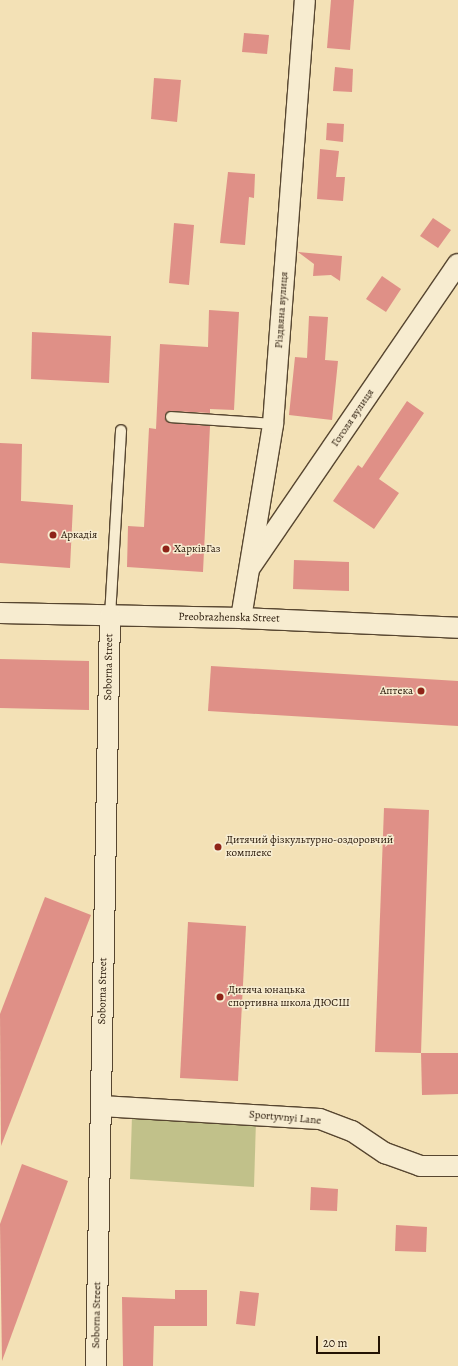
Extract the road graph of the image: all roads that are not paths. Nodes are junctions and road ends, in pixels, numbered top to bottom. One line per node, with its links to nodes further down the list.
1 (305, 0): 4 (street, Різдвяна вулиця)
2 (458, 264): 6 (street, Гоголя вулиця)
3 (171, 417): 4 (lane)
4 (273, 424): 6 (street, Різдвяна вулиця)
5 (121, 430): 8 (lane)
6 (248, 571): 9 (street, Різдвяна вулиця)
7 (0, 613): 8 (street, Preobrazhenska Street)
8 (110, 616): 9 (street, Preobrazhenska Street); 11 (street, Soborna Street)
9 (241, 618): 10 (street, Preobrazhenska Street)
10 (458, 628)
11 (101, 1106): 12 (street, Sportyvnyi Lane); 13 (street, Soborna Street)
12 (458, 1166)
13 (96, 1366)

